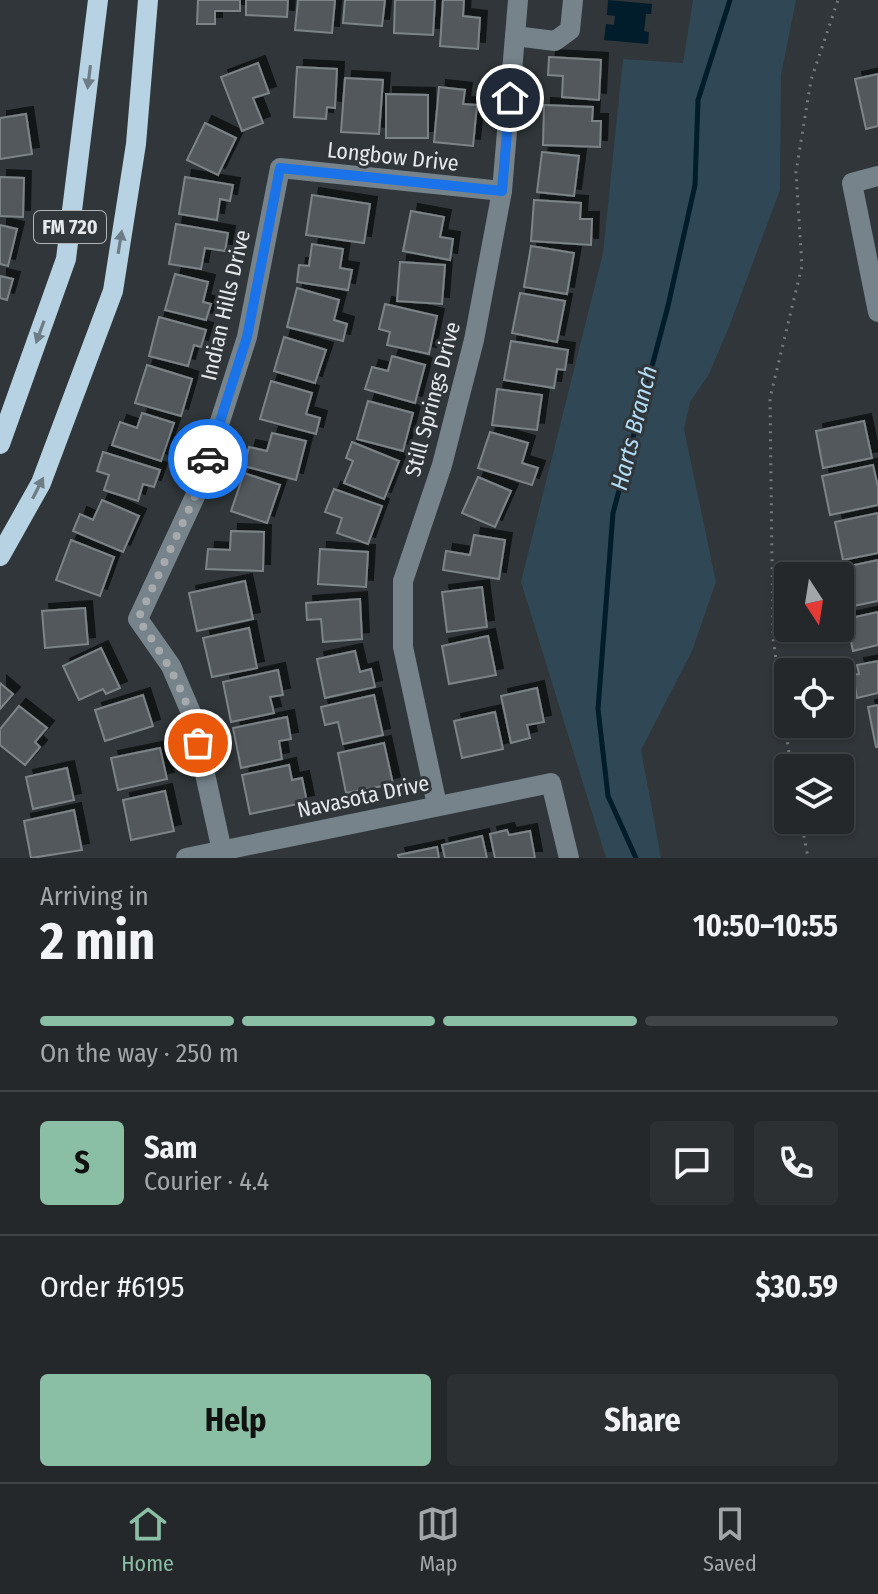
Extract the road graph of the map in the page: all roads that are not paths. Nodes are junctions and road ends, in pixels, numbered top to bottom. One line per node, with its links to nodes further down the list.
1 (98, 0): 10 (main road, FM 720, one-way to 10)
2 (148, 0): 11 (main road, one-way to 2)
3 (518, 0): 5 (street, Still Springs Drive)
4 (573, 0): 5 (street)
5 (515, 36): 8 (street, Still Springs Drive)
6 (280, 168): 8 (street, Longbow Drive); 13 (street, Indian Hills Drive)
7 (878, 176): 9 (street)
8 (502, 191): 12 (street, Still Springs Drive)
9 (878, 312)
10 (0, 444)
11 (0, 556)
12 (437, 805): 13 (street, Navasota Drive); 15 (street, Navasota Drive)
13 (222, 851): 14 (street, Navasota Drive)
14 (186, 858)
15 (569, 858)

